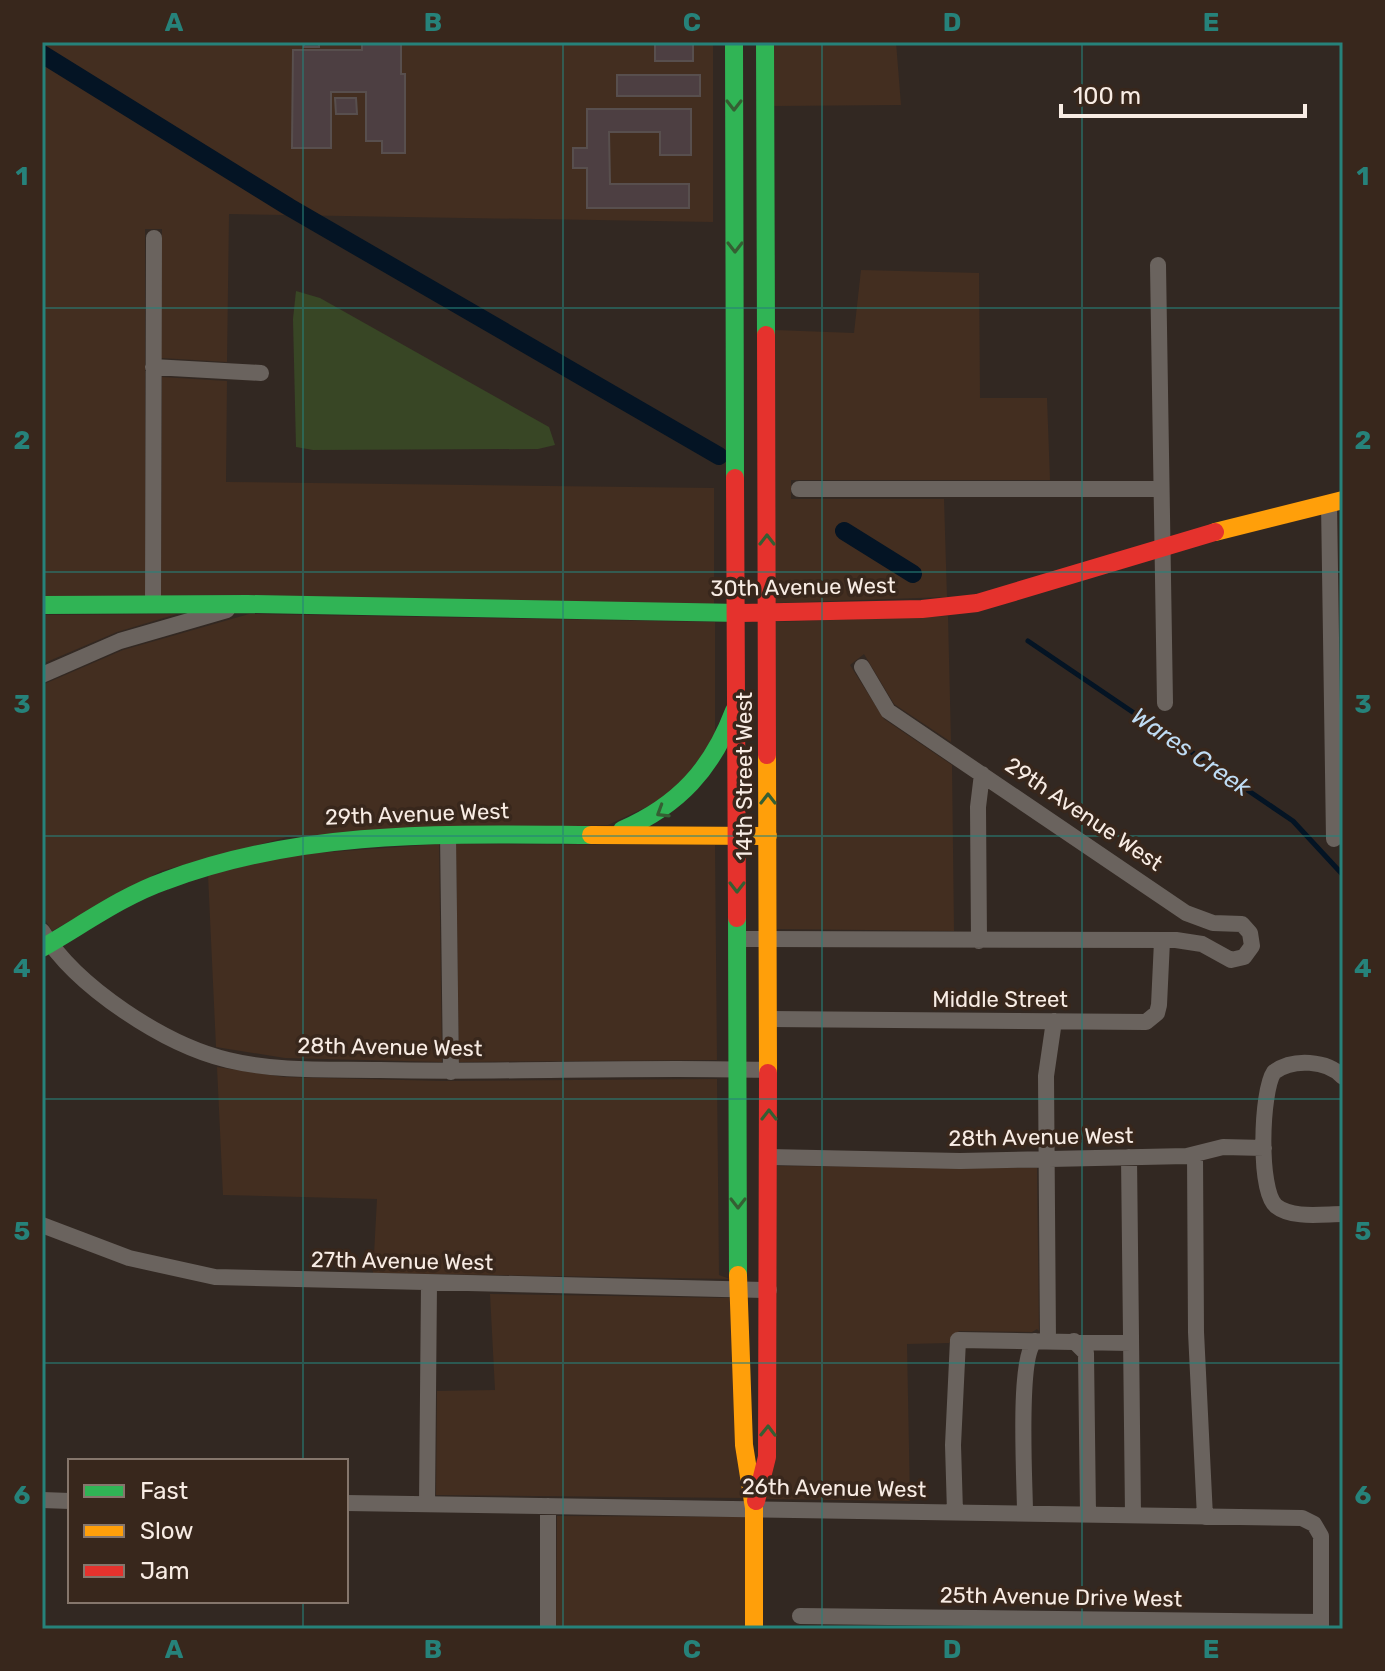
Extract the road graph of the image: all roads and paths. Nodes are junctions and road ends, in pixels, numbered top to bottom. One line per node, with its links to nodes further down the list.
1 (734, 42): 14 (main road, 14th Street West, one-way to 14)
2 (765, 42): 15 (main road, 14th Street West, one-way to 2)
3 (154, 238): 5 (street)
4 (1158, 265): 8 (street)
5 (153, 367): 6 (street); 13 (street)
6 (261, 373)
7 (799, 489): 8 (street)
8 (1161, 489): 10 (street)
9 (1336, 501): 10 (main road, 30th Avenue West); 25 (street)
10 (1163, 550): 15 (main road, 30th Avenue West); 18 (street)
11 (248, 604): 13 (main road, 30th Avenue West); 14 (main road, 30th Avenue West); 17 (street, 30th Avenue West)
12 (42, 605): 13 (main road, 30th Avenue West)
13 (153, 605)
14 (735, 613): 15 (main road, 30th Avenue West); 19 (main road, 14th Street West)
15 (767, 613): 24 (main road, 14th Street West, one-way to 15)
16 (862, 667): 20 (street, 29th Avenue West)
17 (42, 675)
18 (1165, 703)
19 (736, 705): 22 (main road, one-way to 22); 23 (main road, 14th Street West)
20 (982, 774): 26 (street, 29th Avenue West); 30 (street)
21 (448, 834): 22 (main road, 29th Avenue West); 29 (main road, 29th Avenue West); 37 (street)
22 (610, 835): 23 (main road, 29th Avenue West)
23 (737, 836): 24 (main road, 29th Avenue West); 27 (main road, 14th Street West, one-way to 27)
24 (768, 836): 28 (main road, 14th Street West)
25 (1334, 839)
26 (1195, 917): 32 (street); 32 (street)
27 (737, 939): 28 (street); 35 (main road, 14th Street West)
28 (768, 939): 30 (street); 33 (main road, 14th Street West)
29 (44, 941): 37 (street, 28th Avenue West)
30 (979, 941): 31 (street)
31 (1162, 941): 32 (street); 34 (street, Middle Street)
32 (1189, 941)
33 (769, 1019): 34 (street, Middle Street); 36 (main road, 14th Street West)
34 (1054, 1021): 43 (street)
35 (737, 1069): 36 (street, 28th Avenue West); 37 (street, 28th Avenue West); 47 (main road, 14th Street West, one-way to 47)
36 (769, 1070): 41 (main road, 14th Street West, one-way to 36)
37 (451, 1072)
38 (1343, 1077): 39 (street)
39 (1264, 1148): 40 (street, 28th Avenue West); 44 (street)
40 (1195, 1155): 42 (street, 28th Avenue West); 62 (street)
41 (769, 1157): 43 (street, 28th Avenue West); 48 (main road, 14th Street West)
42 (1129, 1157): 43 (street, 28th Avenue West); 51 (street)
43 (1046, 1158): 49 (street)
44 (1343, 1214)
45 (42, 1225): 46 (street, 27th Avenue West)
46 (429, 1284): 47 (street, 27th Avenue West); 55 (street)
47 (738, 1289): 48 (street, 27th Avenue West); 57 (main road, 14th Street West)
48 (769, 1290): 57 (main road, 14th Street West, one-way to 48)
49 (1042, 1341): 50 (street); 58 (street); 59 (street)
50 (1074, 1341): 51 (street); 60 (street)
51 (1131, 1343): 61 (street)
52 (42, 1500): 53 (street)
53 (68, 1501)
54 (348, 1503): 55 (street, 26th Avenue West)
55 (427, 1504): 56 (street, 26th Avenue West)
56 (548, 1506): 57 (street, 26th Avenue West); 65 (street)
57 (754, 1508): 58 (street, 26th Avenue West); 66 (main road, 14th Street West)
58 (955, 1512): 59 (street, 26th Avenue West)
59 (1025, 1513): 60 (street, 26th Avenue West)
60 (1088, 1514): 61 (street, 26th Avenue West)
61 (1133, 1515): 62 (street, 26th Avenue West)
62 (1205, 1517): 64 (street, 26th Avenue West)
63 (800, 1616): 64 (street, 25th Avenue Drive West)
64 (1321, 1626)
65 (548, 1629)
66 (754, 1629)

